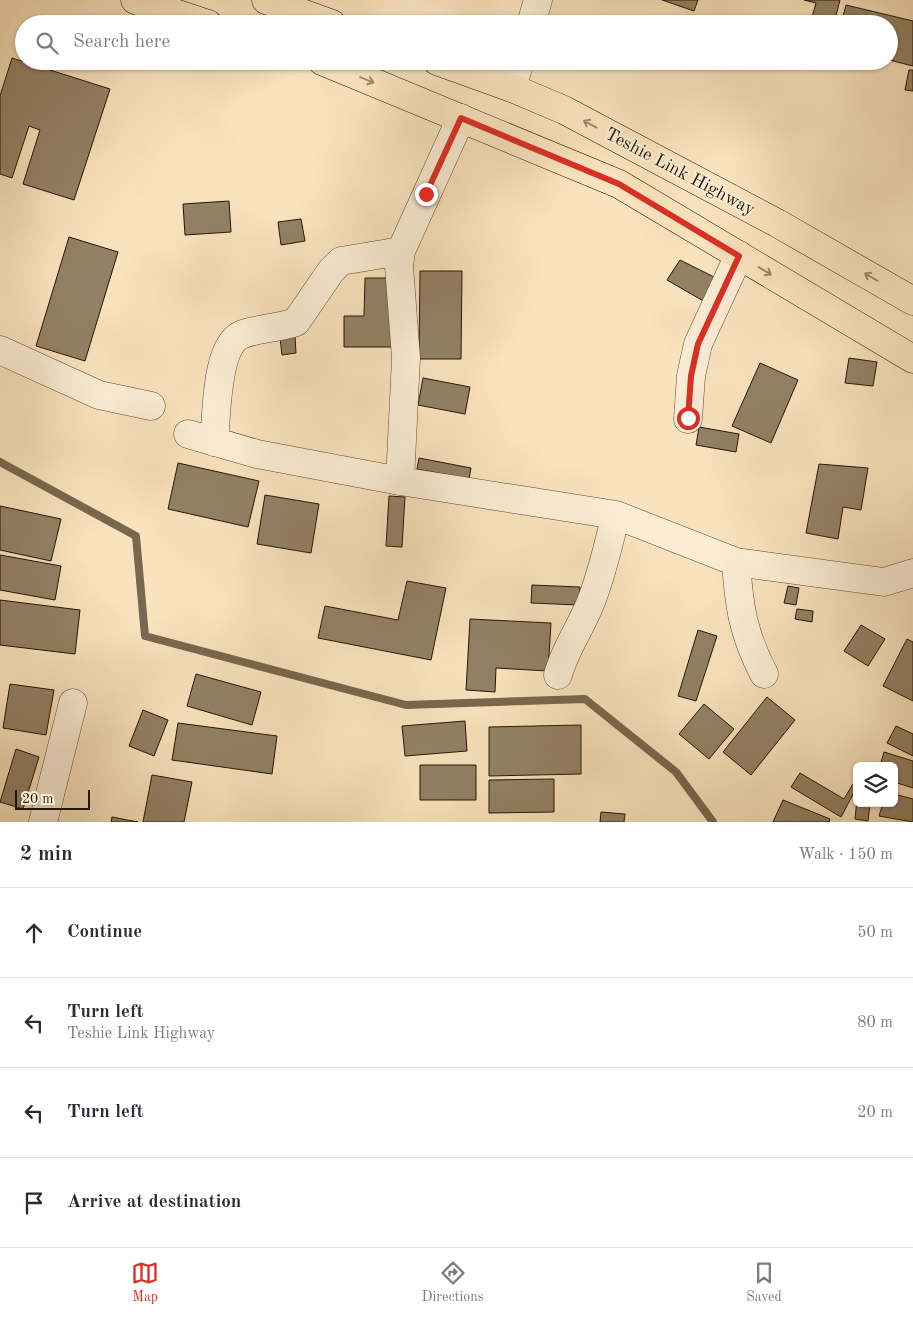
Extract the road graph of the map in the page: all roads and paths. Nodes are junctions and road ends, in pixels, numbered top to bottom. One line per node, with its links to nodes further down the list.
1 (134, 0): 4 (main road)
2 (266, 0): 5 (main road)
3 (538, 0): 6 (street)
4 (180, 15)
5 (307, 15)
6 (534, 15)
7 (344, 70): 11 (main road, one-way to 11)
8 (462, 70): 10 (main road, Teshie Link Highway)
9 (517, 70): 10 (street)
10 (512, 88): 14 (main road, Teshie Link Highway, one-way to 10)
11 (461, 118): 12 (street); 13 (main road)
12 (401, 251): 20 (street); 21 (street)
13 (739, 256): 16 (main road, one-way to 16); 18 (street)
14 (913, 301)
15 (0, 350): 17 (street)
16 (913, 359)
17 (151, 406)
18 (688, 418)
19 (188, 434): 20 (street)
20 (214, 442): 21 (street)
21 (400, 481): 22 (street)
22 (616, 514): 23 (street); 26 (street)
23 (736, 562): 24 (street); 25 (street)
24 (913, 573)
25 (764, 674)
26 (558, 675)
27 (73, 703): 28 (street)
28 (42, 822)

